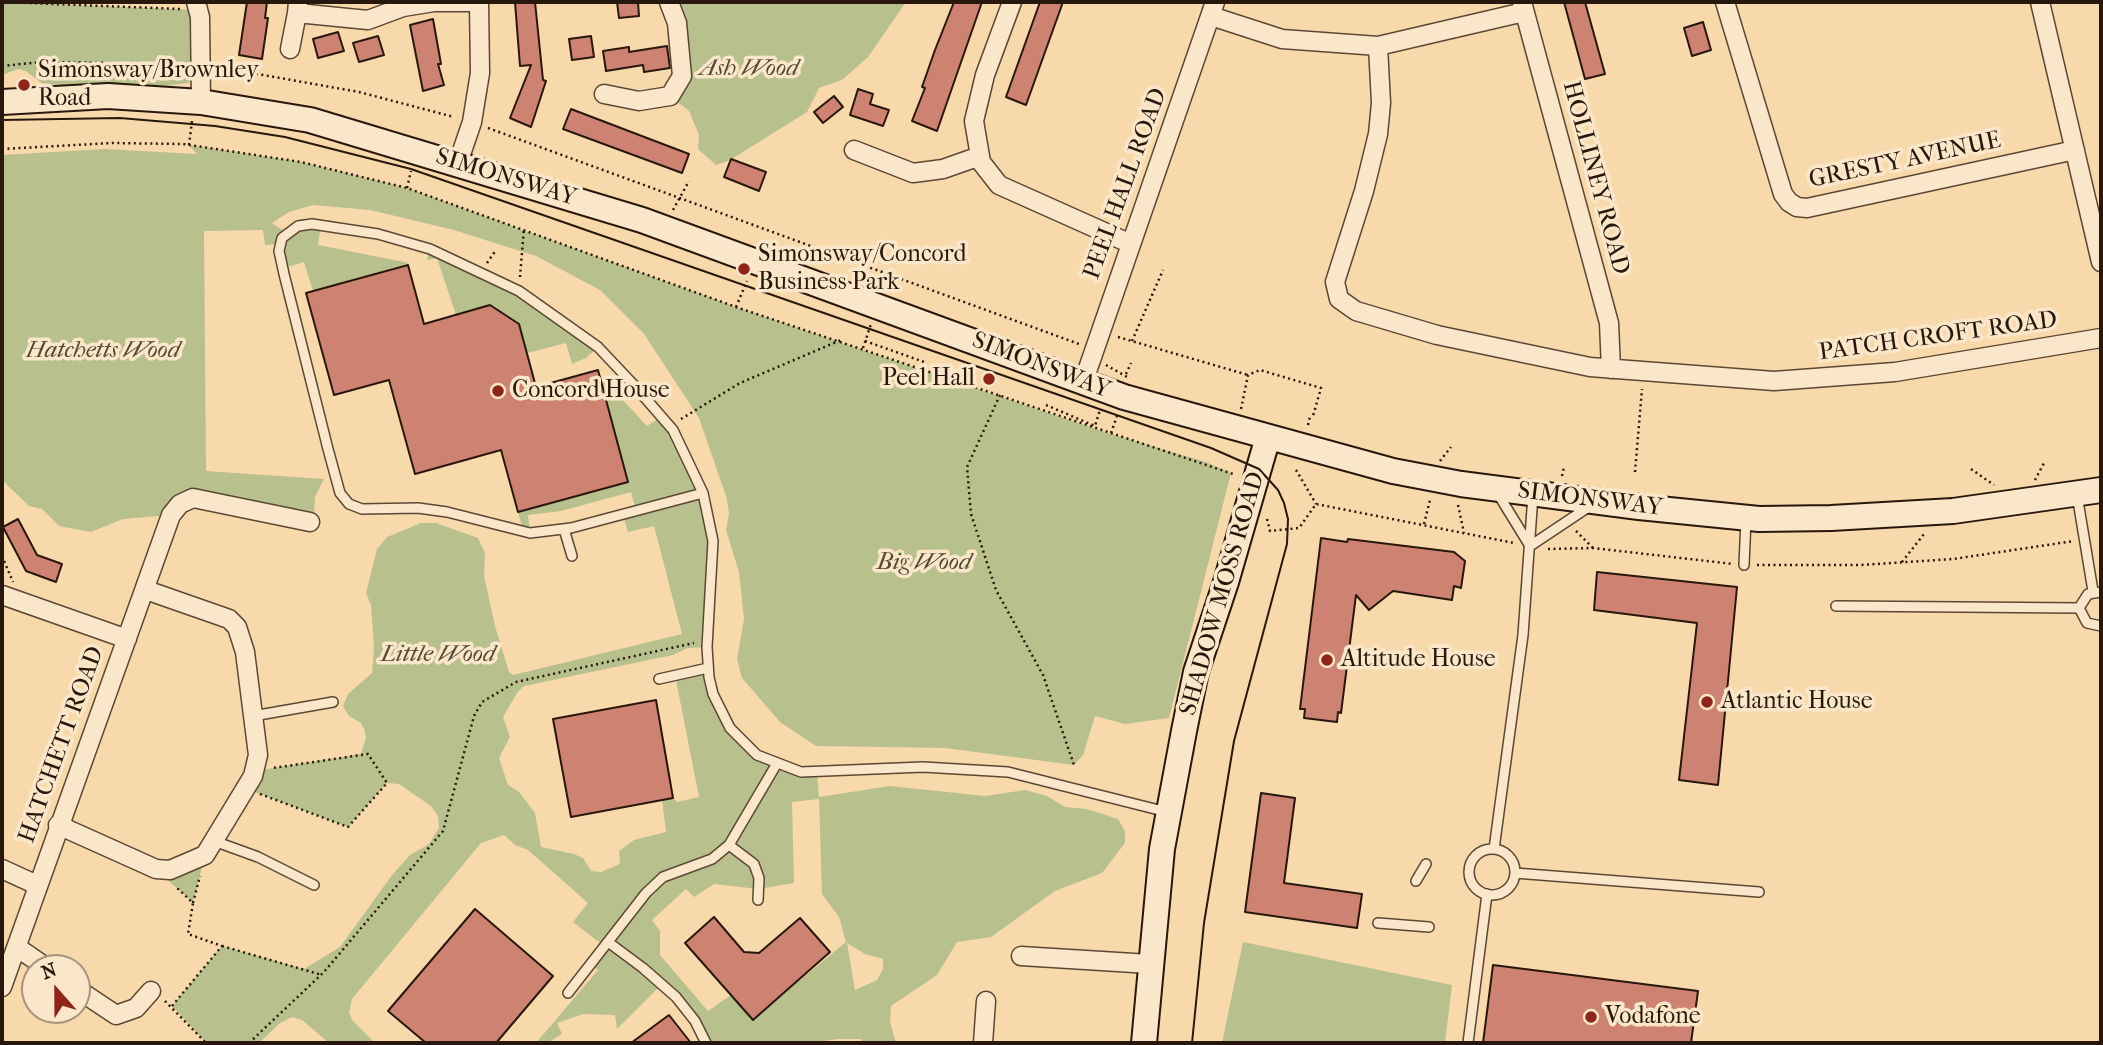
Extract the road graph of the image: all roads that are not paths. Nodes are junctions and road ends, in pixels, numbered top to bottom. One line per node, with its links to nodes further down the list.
1 (435, 2): 2 (street); 8 (street)
2 (479, 2): 19 (street)
3 (669, 2): 13 (street)
4 (1012, 2): 18 (street)
5 (1725, 2): 17 (street, GRESTY AVENUE)
6 (2040, 2): 17 (street)
7 (197, 6): 15 (street)
8 (298, 7): 12 (street)
9 (1523, 7): 11 (street); 23 (street, HOLLINEY ROAD)
10 (1213, 9): 11 (street); 20 (street, PEEL HALL ROAD)
11 (1378, 46): 23 (street, PATCH CROFT ROAD)
12 (290, 49)
13 (604, 94)
14 (2, 102): 15 (street, SIMONSWAY)
15 (201, 102): 19 (street, SIMONSWAY)
16 (854, 150): 18 (street)
17 (2075, 150): 21 (street)
18 (980, 156): 20 (street)
19 (458, 163): 24 (street, SIMONSWAY)
20 (1131, 244): 24 (street, PEEL HALL ROAD)
21 (2101, 262)
22 (2101, 338): 23 (street, PATCH CROFT ROAD)
23 (1611, 369)
24 (1083, 383): 25 (street, SIMONSWAY)
25 (1268, 438): 26 (street, SIMONSWAY); 49 (street, SHADOW MOSS ROAD)
26 (1494, 488): 29 (street, SIMONSWAY); 34 (lane)
27 (2089, 492): 31 (street, SIMONSWAY); 38 (lane)
28 (703, 493): 33 (lane); 33 (lane); 44 (lane)
29 (1534, 494): 30 (street, SIMONSWAY); 34 (lane)
30 (1598, 502): 31 (street, SIMONSWAY); 34 (lane)
31 (1746, 517): 36 (lane)
32 (310, 522): 37 (street, HATCHETT ROAD)
33 (565, 529): 35 (lane)
34 (1530, 546): 53 (lane)
35 (572, 556)
36 (1744, 565)
37 (146, 590): 43 (street, HATCHETT ROAD); 47 (street)
38 (2097, 592): 41 (lane)
39 (2, 595): 43 (street, HATCHETT ROAD)
40 (1836, 606): 41 (lane)
41 (2079, 608): 42 (lane)
42 (2101, 626)
43 (127, 639): 50 (street, HATCHETT ROAD)
44 (708, 668): 45 (lane); 48 (lane)
45 (659, 679)
46 (333, 702): 47 (lane)
47 (253, 716): 52 (street)
48 (776, 765): 49 (lane); 51 (lane)
49 (1170, 813): 69 (street, SHADOW MOSS ROAD)
50 (58, 825): 52 (street); 58 (street, HATCHETT ROAD)
51 (729, 845): 62 (lane); 65 (lane)
52 (209, 848): 59 (lane)
53 (1494, 849): 56 (lane); 61 (lane)
54 (1426, 864): 57 (lane)
55 (2, 869): 58 (street)
56 (1515, 873): 60 (lane); 61 (lane)
57 (1416, 881)
58 (37, 885): 66 (street, HATCHETT ROAD)
59 (314, 885)
60 (1759, 892)
61 (1487, 894): 78 (lane)
62 (758, 900)
63 (1378, 923): 64 (lane)
64 (1429, 927)
65 (607, 942): 72 (lane); 75 (lane)
66 (18, 948): 67 (street); 70 (street, HATCHETT ROAD)
67 (27, 954)
68 (1021, 956): 69 (street)
69 (1150, 964): 77 (street, SHADOW MOSS ROAD)
70 (2, 987)
71 (152, 991): 73 (street)
72 (568, 993)
73 (91, 998)
74 (986, 1001): 76 (street)
75 (706, 1043)
76 (984, 1043)
77 (1144, 1043)
78 (1468, 1043)

